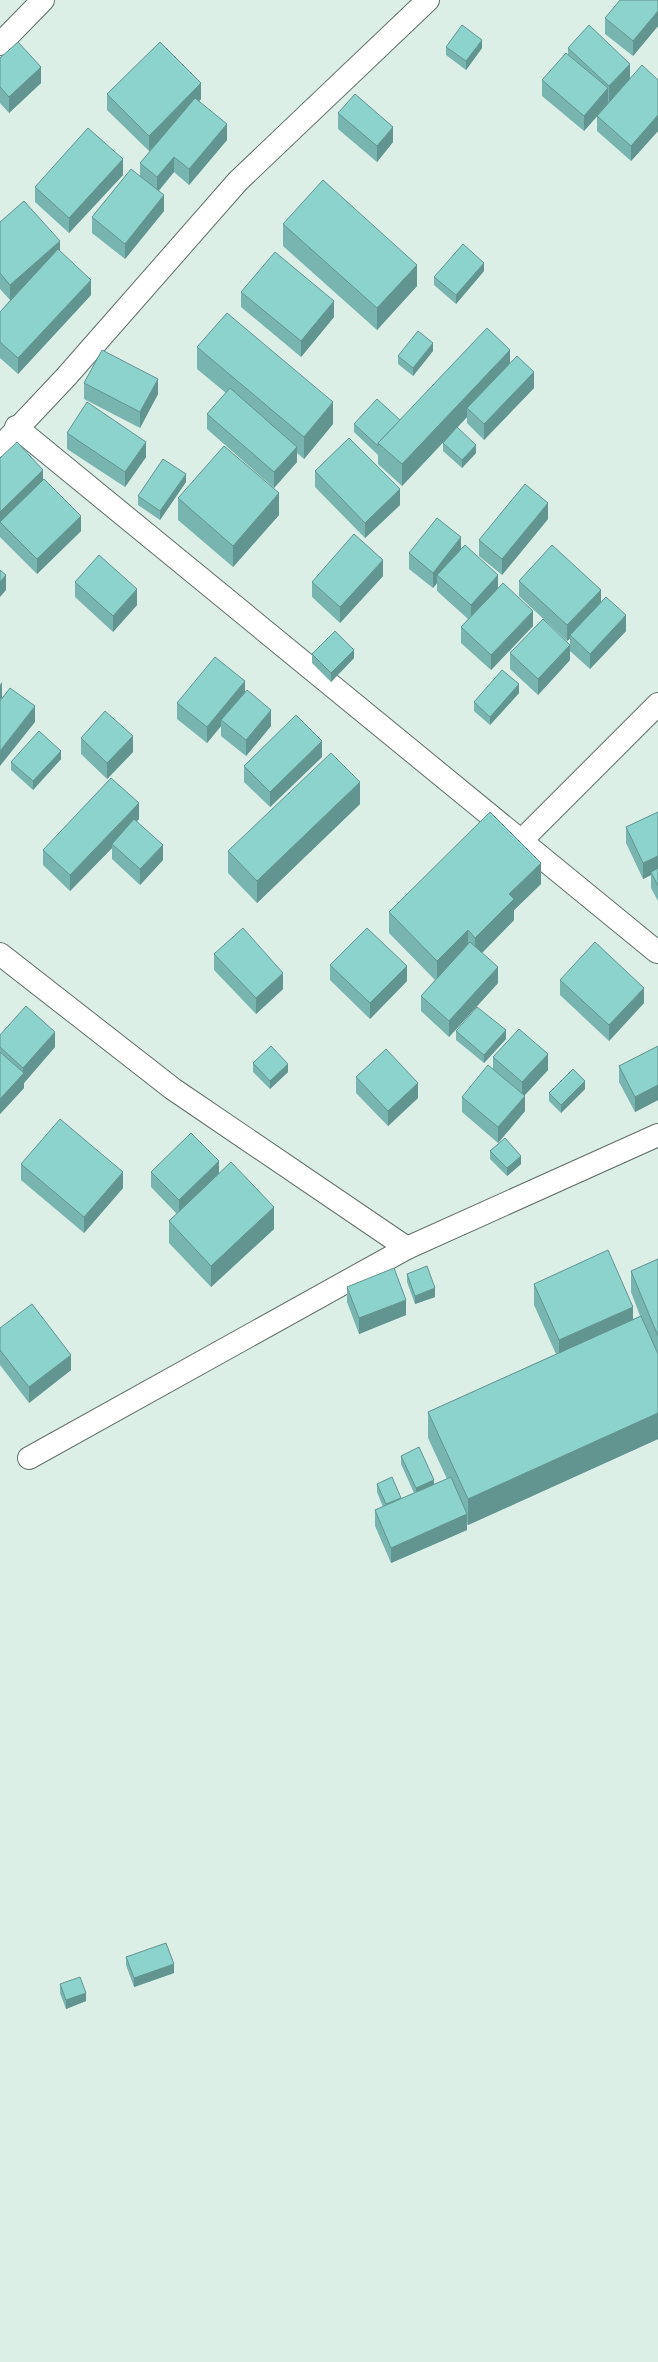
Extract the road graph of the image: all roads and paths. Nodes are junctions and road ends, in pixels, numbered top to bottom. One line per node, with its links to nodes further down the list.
1 (43, 0): 3 (street)
2 (428, 0): 4 (street)
3 (0, 44)
4 (16, 427): 5 (street); 7 (street)
5 (0, 447)
6 (658, 704): 7 (street)
7 (521, 841): 8 (street)
8 (657, 952)
9 (0, 954): 11 (street)
10 (658, 1135): 11 (street)
11 (407, 1248): 12 (street)
12 (29, 1458)

